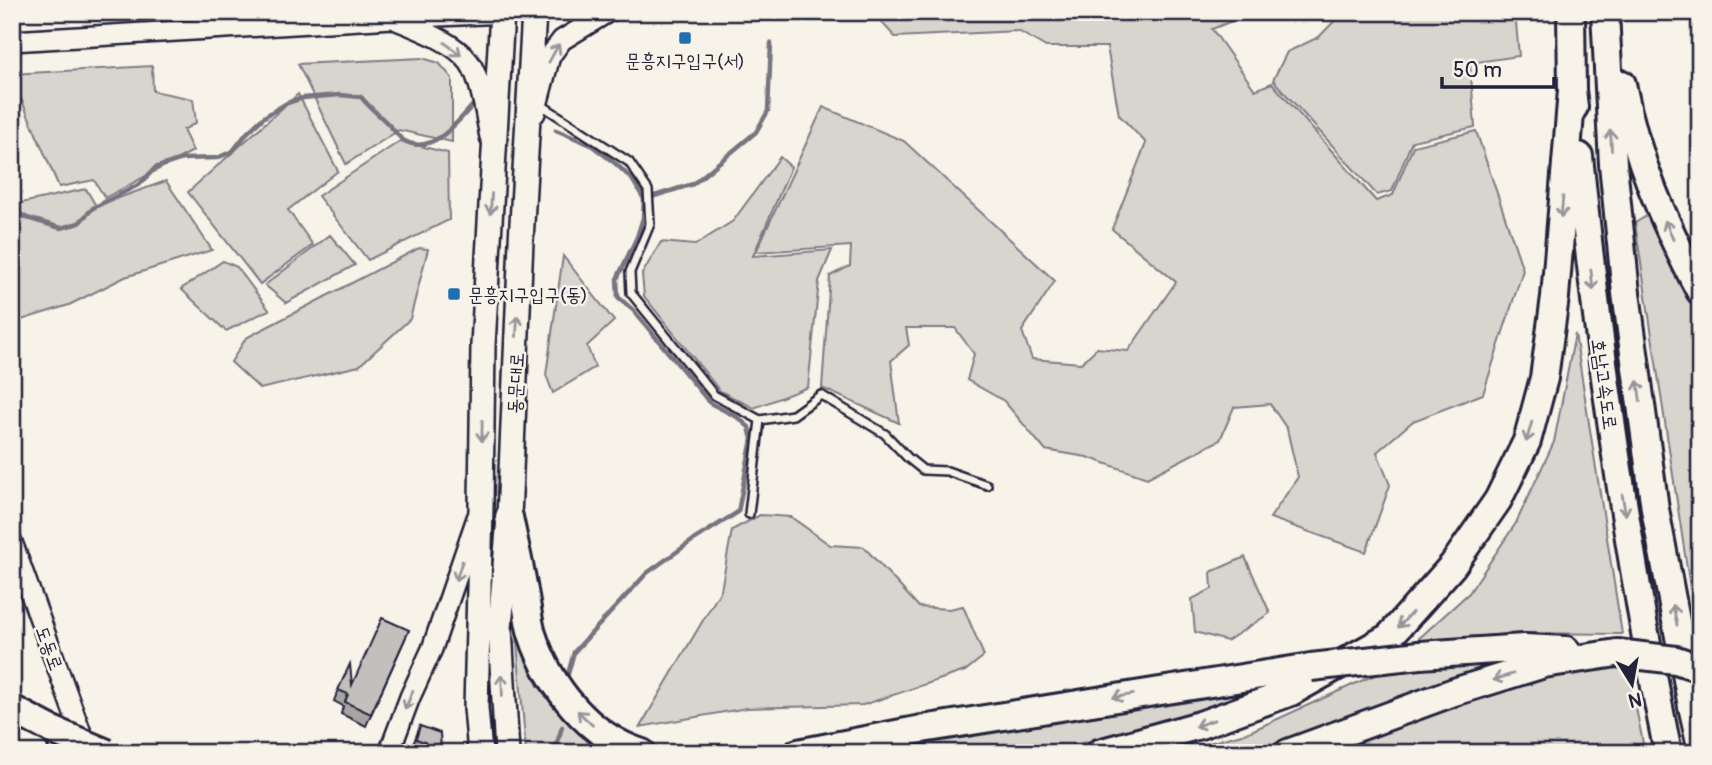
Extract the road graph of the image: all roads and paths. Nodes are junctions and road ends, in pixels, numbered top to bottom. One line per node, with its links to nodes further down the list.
1 (532, 12): 5 (main road); 10 (main road, 동문대로)
2 (608, 12): 9 (main road, one-way to 2)
3 (1571, 12): 8 (highway, 호남고속도로)
4 (1607, 12): 12 (highway, one-way to 4); 22 (highway, 호남고속도로, one-way to 4)
5 (502, 13): 6 (main road); 11 (main road, 동문대로)
6 (393, 18): 7 (main road); 11 (main road, one-way to 11)
7 (12, 41)
8 (1572, 90): 33 (highway, one-way to 33); 35 (highway, 호남고속도로, one-way to 35)
9 (538, 102): 10 (main road); 13 (lane)
10 (527, 141): 17 (main road, 동문대로, one-way to 10)
11 (494, 155): 15 (main road, 동문대로, one-way to 15)
12 (1700, 291)
13 (760, 419): 14 (lane); 16 (lane)
14 (988, 485)
15 (481, 507): 28 (main road, 동문대로, one-way to 28); 29 (main road, 동문대로)
16 (749, 514)
17 (509, 517): 30 (main road, 동문대로, one-way to 17); 31 (highway, one-way to 17)
18 (12, 542): 26 (main road, 도동로)
19 (1617, 653): 20 (highway, bridge); 32 (highway, one-way to 32, bridge); 34 (highway, one-way to 34)
20 (1700, 668)
21 (12, 709): 27 (highway, bridge)
22 (1696, 717): 24 (highway, 호남고속도로, bridge); 36 (highway)
23 (12, 742): 25 (highway)
24 (1700, 742)
25 (35, 753)
26 (88, 753)
27 (107, 753)
28 (389, 753)
29 (480, 753)
30 (506, 753)
31 (642, 753)
32 (798, 753)
33 (1098, 753)
34 (1287, 753)
35 (1668, 753)
36 (1677, 753)

